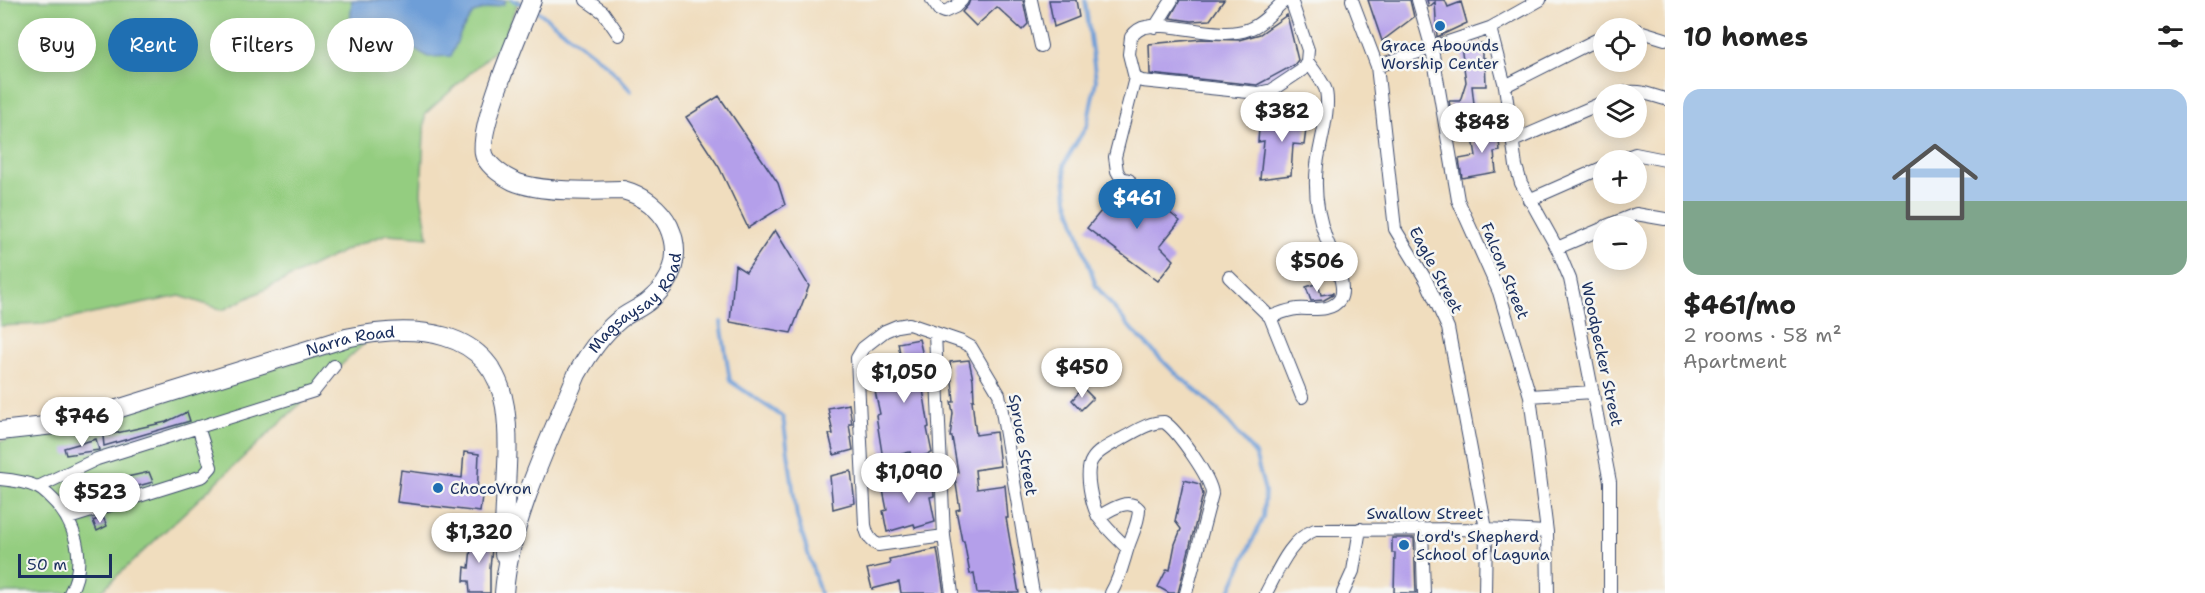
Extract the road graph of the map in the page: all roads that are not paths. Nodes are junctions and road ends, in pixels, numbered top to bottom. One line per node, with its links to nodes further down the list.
1 (586, 0): 17 (street)
2 (932, 0): 3 (street)
3 (962, 0)
4 (1021, 0): 13 (street)
5 (1031, 0): 13 (street)
6 (1172, 0): 14 (street)
7 (1285, 0): 14 (street)
8 (1290, 0): 22 (street)
9 (1352, 0): 23 (street, Eagle Street)
10 (1418, 0): 21 (street, Falcon Street)
11 (1540, 0): 15 (street)
12 (529, 6): 58 (main road, Magsaysay Road)
13 (1034, 14): 20 (street)
14 (1155, 27): 24 (street)
15 (1490, 28): 21 (street); 25 (street, Woodpecker Street)
16 (1647, 33): 18 (street)
17 (619, 35)
18 (1665, 39)
19 (1593, 42): 25 (street)
20 (1041, 46)
21 (1432, 49): 23 (street); 44 (street, Falcon Street)
22 (1307, 61): 24 (street); 40 (street)
23 (1377, 66): 54 (street, Eagle Street)
24 (1136, 78): 33 (street)
25 (1505, 86): 29 (street, Woodpecker Street)
26 (1647, 94): 27 (street)
27 (1665, 99)
28 (1593, 107): 29 (street)
29 (1514, 141): 34 (street, Woodpecker Street)
30 (1647, 156): 31 (street)
31 (1665, 160)
32 (1593, 172): 34 (street)
33 (1129, 180)
34 (1529, 200): 38 (street, Woodpecker Street)
35 (1631, 216): 36 (street)
36 (1665, 219)
37 (1593, 232): 38 (street)
38 (1557, 248): 43 (street, Woodpecker Street)
39 (1229, 277): 40 (street)
40 (1270, 317): 45 (street)
41 (934, 333): 56 (street); 56 (street, Spruce Street); 62 (street, Spruce Street)
42 (334, 366): 46 (street)
43 (1593, 392): 44 (street); 70 (street, Woodpecker Street)
44 (1530, 396): 55 (street, Falcon Street)
45 (1302, 397)
46 (198, 426): 49 (street); 51 (street)
47 (0, 431): 58 (main road, Narra Road)
48 (0, 479): 49 (street)
49 (38, 487): 51 (street)
50 (1098, 517): 57 (street); 57 (street); 64 (street)
51 (69, 518): 59 (street)
52 (1360, 529): 53 (street, Swallow Street); 65 (street, Swallow Street); 66 (street)
53 (1422, 529): 54 (street, Swallow Street); 67 (street)
54 (1486, 529): 55 (street, Swallow Street); 68 (street, Eagle Street)
55 (1547, 532): 69 (street, Falcon Street)
56 (944, 536): 61 (street)
57 (1127, 548): 63 (street)
58 (505, 574): 60 (main road, Magsaysay Road)
59 (70, 593)
60 (504, 593)
61 (952, 593)
62 (1033, 593)
63 (1111, 593)
64 (1186, 593)
65 (1266, 593)
66 (1343, 593)
67 (1424, 593)
68 (1485, 593)
69 (1548, 593)
70 (1610, 593)

